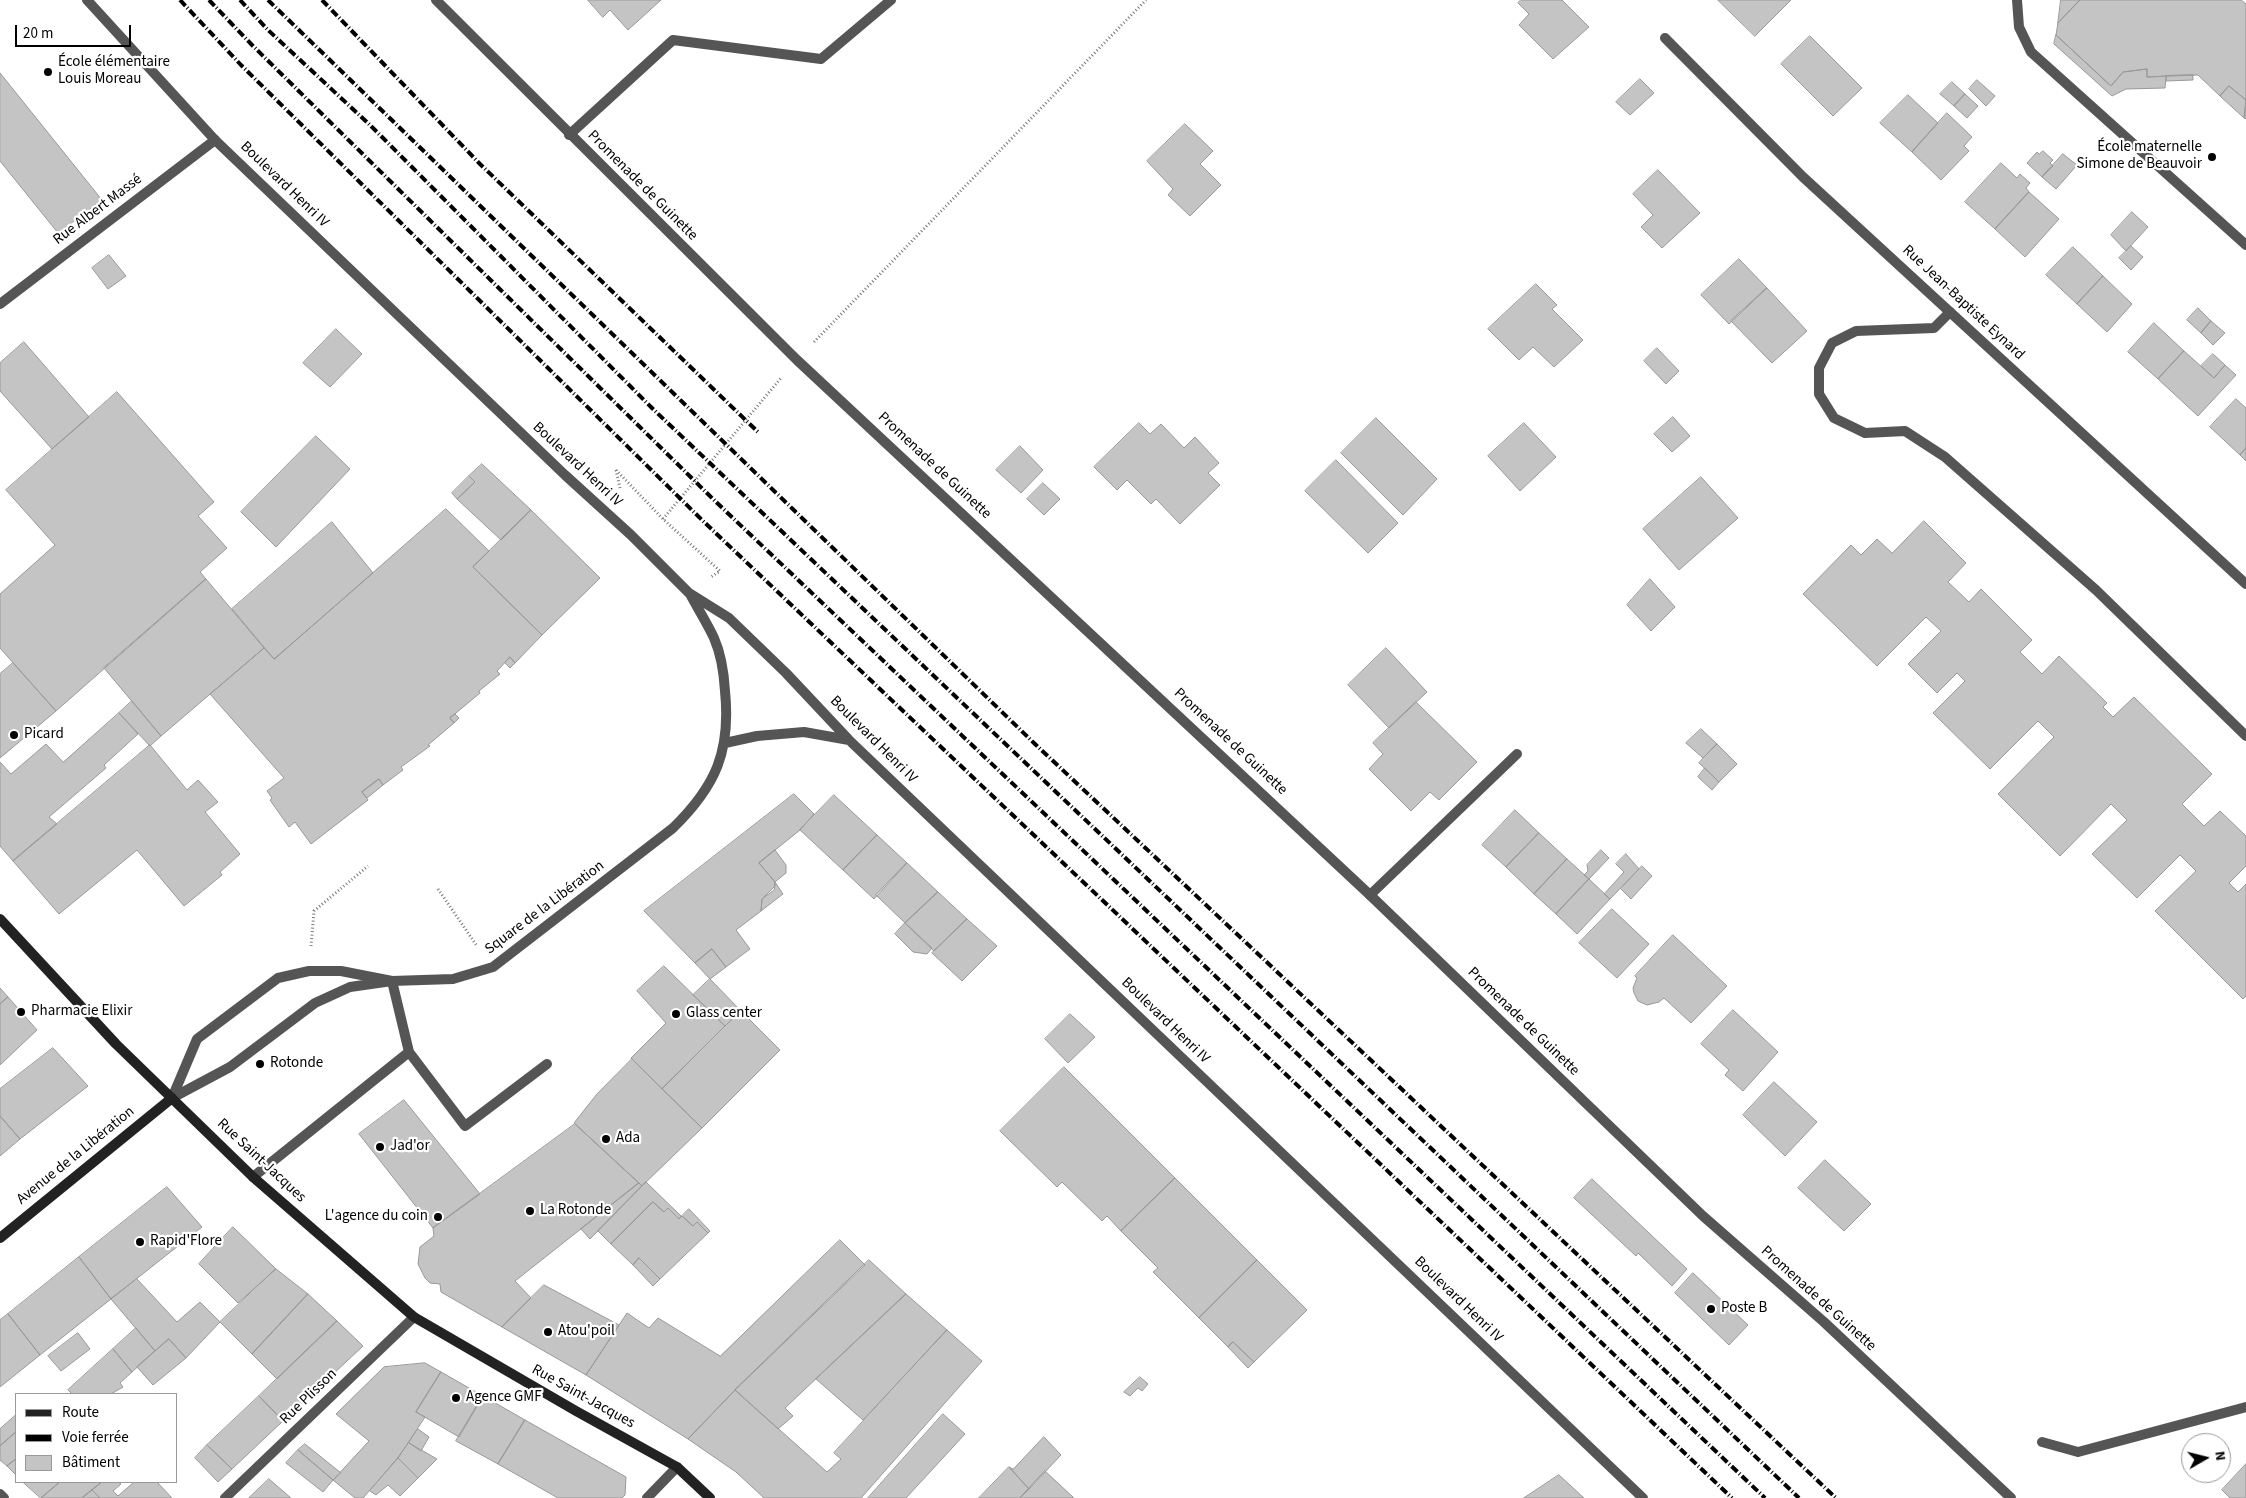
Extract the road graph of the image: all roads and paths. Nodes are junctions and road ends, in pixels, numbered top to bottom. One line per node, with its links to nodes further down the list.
1 (87, 0): 8 (street, Boulevard Henri IV)
2 (436, 0): 7 (street, Promenade de Guinette)
3 (891, 0): 7 (street)
4 (1146, 0): 12 (path)
5 (2017, 0): 9 (street)
6 (1665, 38): 11 (street, Rue Jean-Baptiste Eynard)
7 (569, 134): 12 (street, Promenade de Guinette)
8 (215, 140): 10 (street, Rue Albert Massé); 17 (street, Boulevard Henri IV)
9 (2246, 245)
10 (0, 304)
11 (1950, 312): 16 (street, Rue Jean-Baptiste Eynard); 18 (street)
12 (797, 360): 14 (path); 24 (street, Promenade de Guinette)
13 (616, 470): 14 (path)
14 (662, 519): 15 (path)
15 (720, 571)
16 (2246, 584)
17 (689, 593): 19 (street, Boulevard Henri IV); 20 (street, Square de la Libération)
18 (2246, 736)
19 (850, 740): 20 (street); 43 (street, Boulevard Henri IV)
20 (725, 743): 26 (street, Square de la Libération)
21 (1517, 754): 24 (street)
22 (368, 866): 27 (path)
23 (438, 889): 26 (path)
24 (1370, 895): 44 (street, Promenade de Guinette)
25 (0, 919): 31 (main road, Rue Saint-Jacques)
26 (493, 967): 28 (street, Square de la Libération)
27 (309, 972): 28 (street); 31 (street)
28 (392, 981): 29 (street); 31 (street, Square de la Libération)
29 (410, 1052): 30 (street); 32 (street)
30 (547, 1064)
31 (172, 1098): 32 (main road, Rue Saint-Jacques); 33 (main road, Avenue de la Libération)
32 (254, 1177): 34 (main road, Rue Saint-Jacques)
33 (0, 1238)
34 (414, 1317): 37 (main road, Rue Saint-Jacques); 40 (street, Rue Plisson)
35 (2246, 1407): 36 (street)
36 (2042, 1442)
37 (677, 1467): 41 (street); 42 (main road, Rue Saint-Jacques)
38 (0, 1494): 39 (street)
39 (4, 1498)
40 (225, 1498)
41 (647, 1498)
42 (710, 1498)
43 (1643, 1498)
44 (2011, 1498)

